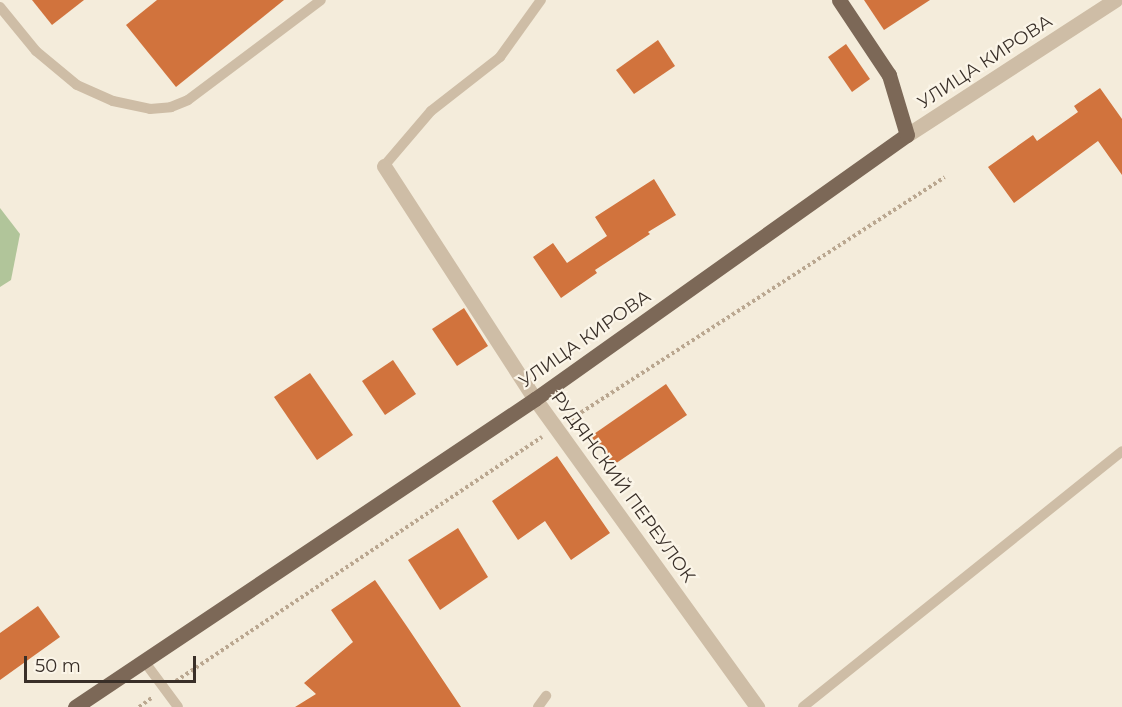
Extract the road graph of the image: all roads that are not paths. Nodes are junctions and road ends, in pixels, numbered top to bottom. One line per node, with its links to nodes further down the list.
1 (321, 0): 5 (lane)
2 (541, 0): 7 (lane)
3 (839, 0): 6 (main road)
4 (1115, 0): 6 (street, УЛИЦА КИРОВА)
5 (0, 7)
6 (907, 135): 8 (main road, УЛИЦА КИРОВА)
7 (384, 166): 8 (street, РУДЯНСКИЙ ПЕРЕУЛОК)
8 (535, 399): 10 (main road, УЛИЦА КИРОВА); 15 (street, РУДЯНСКИЙ ПЕРЕУЛОК)
9 (1122, 451): 16 (lane)
10 (144, 661): 12 (main road, УЛИЦА КИРОВА); 13 (lane)
11 (546, 696): 14 (lane)
12 (75, 707)
13 (178, 707)
14 (538, 707)
15 (757, 707)
16 (803, 707)

